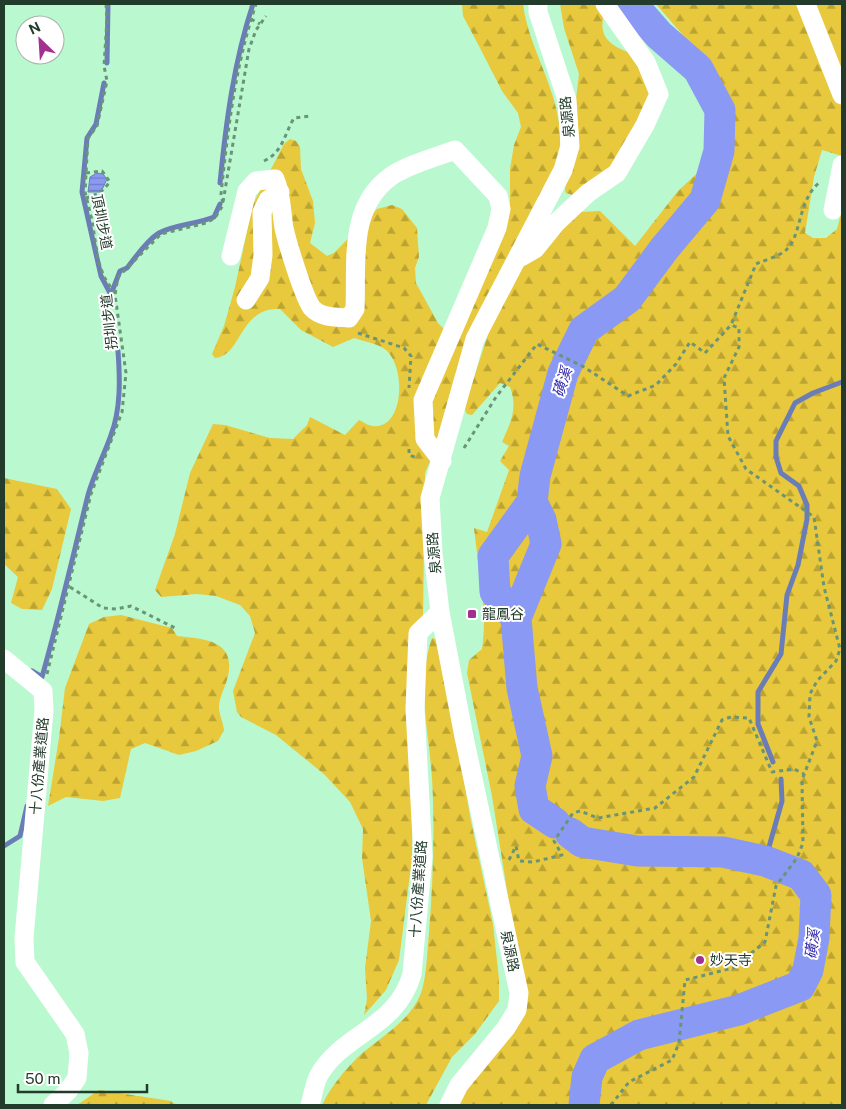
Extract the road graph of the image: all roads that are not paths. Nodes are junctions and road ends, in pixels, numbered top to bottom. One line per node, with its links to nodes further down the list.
1 (538, 4): 9 (street, 泉源路)
2 (605, 4): 9 (street)
3 (806, 4): 4 (street)
4 (842, 96)
5 (842, 165): 7 (street)
6 (280, 192): 8 (street); 10 (street); 11 (street)
7 (833, 210)
8 (231, 256)
9 (518, 258): 11 (street, 泉源路)
10 (246, 300)
11 (442, 460): 12 (street, 泉源路)
12 (440, 612): 15 (street, 十八份產業道路); 16 (street, 泉源路)
13 (4, 660): 14 (street, 十八份產業道路)
14 (53, 1105)
15 (310, 1105)
16 (448, 1105)

